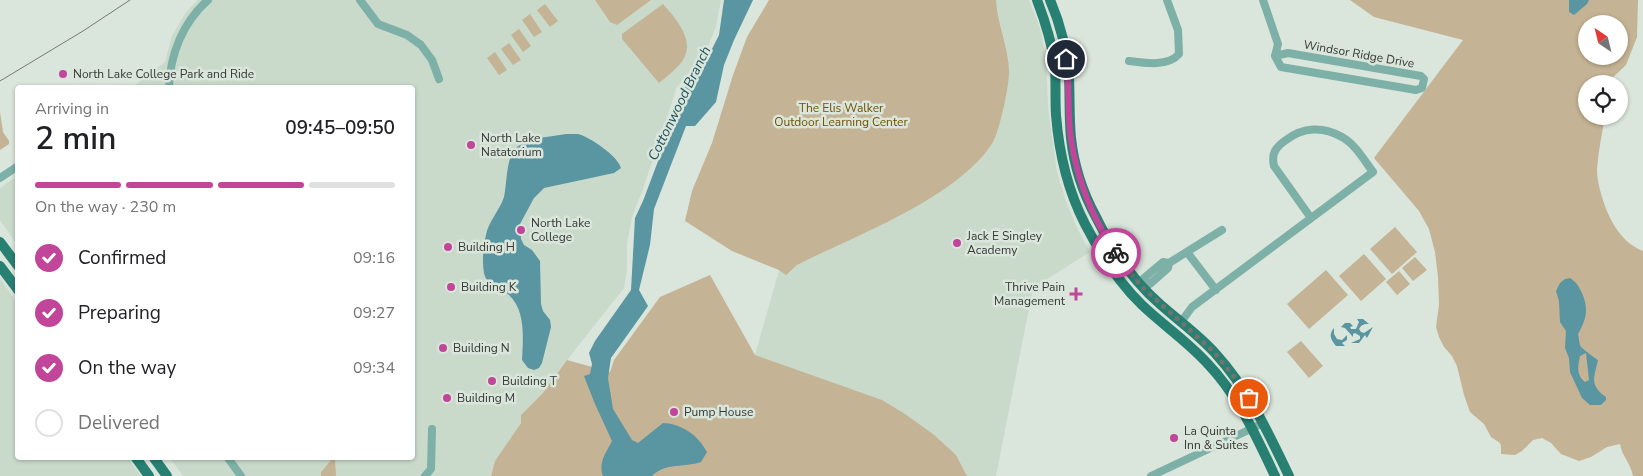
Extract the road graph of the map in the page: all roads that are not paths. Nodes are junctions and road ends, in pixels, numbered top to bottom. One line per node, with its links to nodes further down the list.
1 (208, 0): 10 (street)
2 (360, 0): 9 (street)
3 (1037, 0): 17 (main road)
4 (1050, 0): 16 (main road)
5 (1167, 0): 8 (street)
6 (1263, 0): 7 (street)
7 (1276, 56): 7 (street, Windsor Ridge Drive)
8 (1129, 61)
9 (439, 80)
10 (169, 85)
11 (15, 168): 12 (street)
12 (0, 178)
13 (1311, 218): 13 (street); 23 (street)
14 (1222, 230): 18 (street)
15 (0, 242): 19 (main road)
16 (1111, 245): 17 (main road); 21 (main road)
17 (1100, 252): 26 (main road)
18 (1187, 252): 21 (street); 23 (street)
19 (15, 262)
20 (0, 266): 22 (main road)
21 (1144, 285): 24 (main road)
22 (15, 286)
23 (1216, 290): 24 (street)
24 (1181, 322): 25 (main road)
25 (1263, 423): 26 (street); 37 (main road)
26 (1252, 428): 35 (street); 36 (main road)
27 (432, 429): 34 (street)
28 (137, 460): 31 (main road)
29 (155, 460): 32 (main road)
30 (229, 460): 33 (street)
31 (149, 476)
32 (167, 476)
33 (241, 476)
34 (425, 476)
35 (1152, 476)
36 (1275, 476)
37 (1289, 476)

